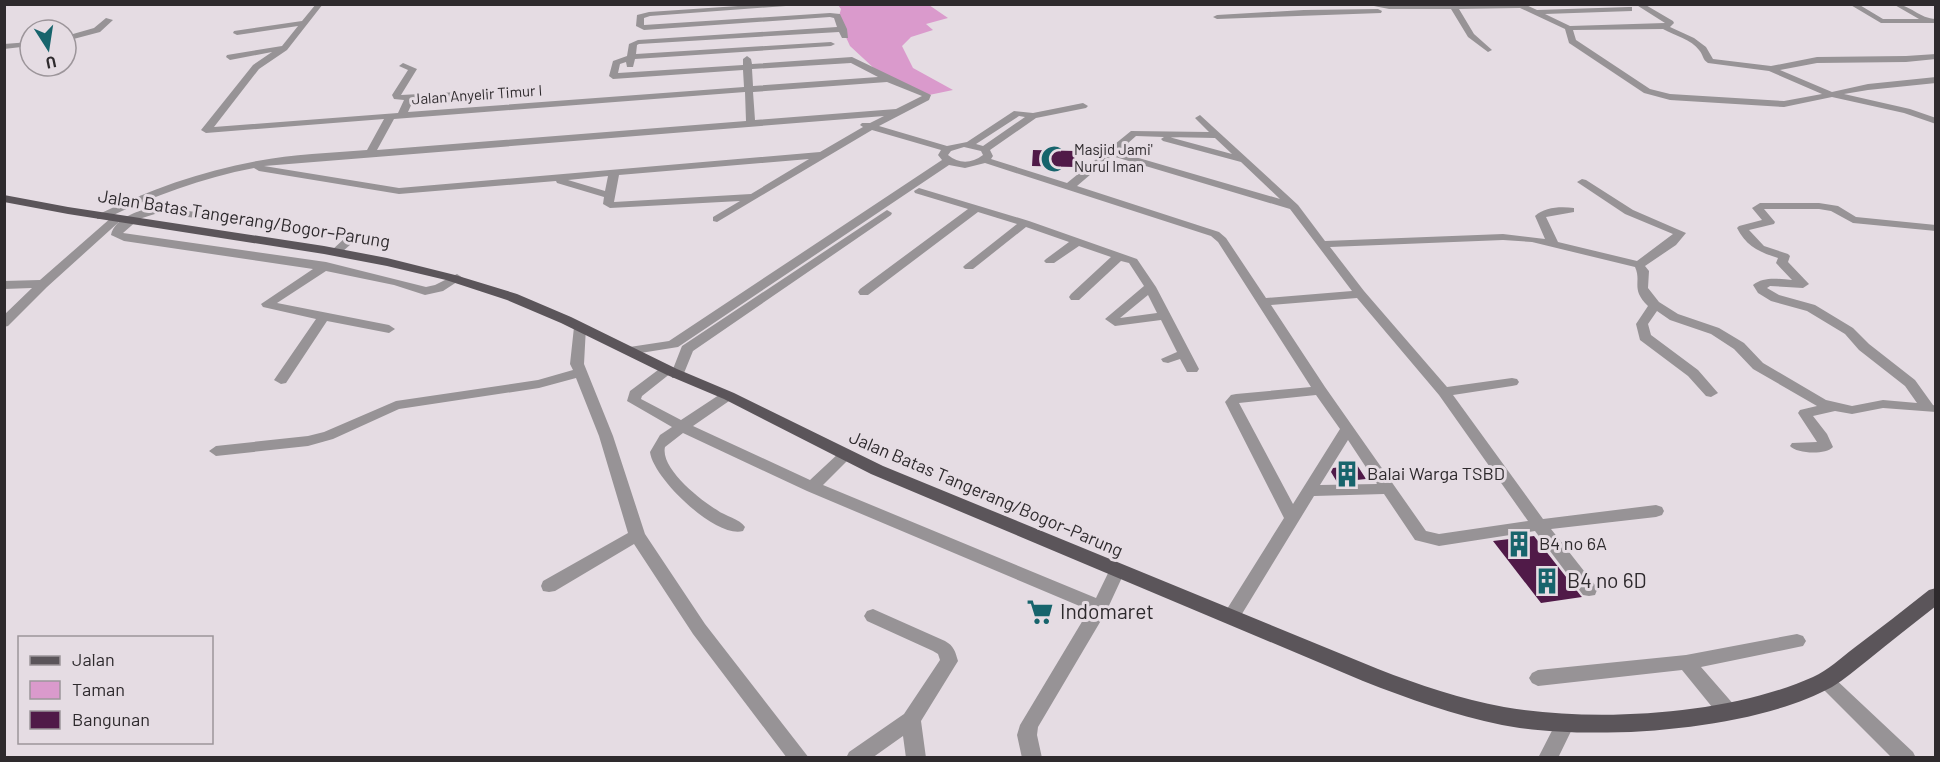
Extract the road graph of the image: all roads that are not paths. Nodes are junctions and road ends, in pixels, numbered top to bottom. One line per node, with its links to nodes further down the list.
1 (320, 4): 20 (street)
2 (810, 4): 10 (street)
3 (1367, 4): 12 (street)
4 (1601, 4): 14 (street)
5 (1638, 4): 23 (street)
6 (1852, 4): 19 (street)
7 (1896, 4): 19 (street)
8 (1443, 5): 11 (street); 12 (street)
9 (1521, 5): 11 (street); 15 (street)
10 (744, 6): 18 (street); 18 (street)
11 (1454, 6): 33 (street)
12 (1389, 7): 16 (street)
13 (1629, 9): 14 (street)
14 (1610, 10): 15 (street); 21 (street)
15 (1537, 12): 22 (street)
16 (1217, 17)
17 (109, 20): 26 (street)
18 (745, 21): 25 (street); 25 (street)
19 (1932, 21)
20 (303, 23): 24 (street); 31 (street)
21 (1634, 24): 22 (street); 23 (street)
22 (1566, 27): 46 (street)
23 (1664, 27): 40 (street)
24 (237, 33)
25 (745, 34): 32 (street); 37 (street)
26 (78, 36)
27 (831, 44): 32 (street)
28 (15, 46): 29 (street); 30 (street); 34 (street)
29 (18, 46)
30 (4, 47)
31 (284, 48): 36 (street); 50 (street, Jalan Anyelir Timur I)
32 (747, 50): 37 (street); 39 (street)
33 (1488, 50)
34 (4, 54)
35 (1935, 56): 40 (street)
36 (230, 57)
37 (632, 57): 41 (street); 41 (street)
38 (403, 66): 47 (street)
39 (748, 67): 41 (street); 42 (street); 44 (street)
40 (1771, 69): 46 (street)
41 (628, 75)
42 (888, 79): 44 (street, Jalan Anyelir Timur I); 49 (street)
43 (1935, 80): 46 (street)
44 (750, 90): 50 (street, Jalan Anyelir Timur I); 55 (street)
45 (478, 93): 47 (street)
46 (1830, 94): 54 (street)
47 (410, 98): 50 (street)
48 (1083, 106): 51 (street)
49 (896, 112): 52 (street); 56 (street)
50 (396, 116): 60 (street)
51 (1034, 116): 59 (street); 62 (street)
52 (838, 117): 55 (street); 56 (street)
53 (1200, 118): 58 (street)
54 (1935, 122)
55 (751, 123): 60 (street)
56 (869, 126): 63 (street); 64 (street)
57 (1144, 133): 58 (street); 61 (street); 65 (street)
58 (1217, 135): 65 (street)
59 (970, 144): 62 (street); 64 (street)
60 (371, 152): 66 (street)
61 (1112, 153): 70 (street); 75 (street)
62 (985, 154): 64 (street); 70 (street)
63 (825, 155): 67 (street); 73 (street)
64 (951, 158): 71 (street); 107 (street)
65 (1243, 160): 75 (street)
66 (245, 165): 68 (street); 78 (street)
67 (614, 174): 68 (street); 72 (street)
68 (553, 179): 72 (street)
69 (1582, 182): 90 (street)
70 (1068, 188): 100 (street)
71 (919, 191): 76 (street); 108 (street)
72 (609, 195): 73 (street)
73 (754, 197): 79 (street)
74 (4, 198): 78 (main road, Jalan Batas Tangerang/Bogor–Parung)
75 (1294, 207): 85 (street)
76 (976, 208): 80 (street); 97 (street)
77 (1570, 210): 81 (street)
78 (115, 219): 87 (main road, Jalan Batas Tangerang/Bogor–Parung); 91 (street); 94 (street)
79 (717, 219)
80 (1025, 223): 84 (street); 92 (street)
81 (1543, 226): 83 (street); 86 (street)
82 (1935, 228): 122 (street)
83 (1532, 239): 85 (street); 86 (street)
84 (1078, 241): 88 (street); 89 (street)
85 (1324, 244): 98 (street)
86 (1553, 244): 90 (street)
87 (342, 252): 91 (street); 93 (main road, Jalan Batas Tangerang/Bogor–Parung)
88 (1120, 255): 96 (street); 99 (street)
89 (1050, 261)
90 (1639, 265): 101 (street)
91 (324, 267): 93 (street); 103 (street)
92 (969, 267)
93 (457, 278): 105 (main road, Jalan Batas Tangerang/Bogor–Parung)
94 (43, 284): 95 (street); 104 (street)
95 (4, 285)
96 (1150, 287): 102 (street); 102 (street)
97 (864, 292)
98 (1360, 294): 100 (street); 118 (street)
99 (1075, 297)
100 (1263, 302): 117 (street)
101 (1655, 306): 119 (street); 121 (street)
102 (1165, 316): 110 (street)
103 (324, 317): 106 (street); 115 (street)
104 (4, 323)
105 (580, 327): 109 (main road, Jalan Batas Tangerang/Bogor–Parung); 113 (street)
106 (388, 329)
107 (673, 344): 108 (street); 109 (street)
108 (687, 349): 114 (street)
109 (628, 351): 114 (main road, Jalan Batas Tangerang/Bogor–Parung)
110 (1185, 353): 111 (street); 112 (street)
111 (1168, 359)
112 (1192, 369)
113 (580, 372): 126 (street); 135 (street)
114 (672, 373): 120 (main road, Jalan Batas Tangerang/Bogor–Parung); 123 (street)
115 (281, 380)
116 (1512, 382): 118 (street)
117 (1320, 390): 124 (street); 132 (street)
118 (1444, 392): 133 (street)
119 (1711, 393)
120 (727, 396): 123 (street); 127 (main road, Jalan Batas Tangerang/Bogor–Parung)
121 (1832, 407): 122 (street); 125 (street)
122 (1931, 409)
123 (683, 427): 128 (street); 134 (street)
124 (1348, 428): 129 (street); 130 (street)
125 (1797, 446)
126 (216, 451)
127 (845, 455): 128 (street); 136 (main road, Jalan Batas Tangerang/Bogor–Parung)
128 (812, 487): 140 (street)
129 (1390, 489): 130 (street); 133 (street)
130 (1309, 491): 132 (street)
131 (1656, 511): 133 (street)
132 (1293, 519): 142 (street)
133 (1539, 525): 138 (street)
134 (737, 527)
135 (637, 535): 137 (street); 150 (street)
136 (1117, 571): 140 (street); 142 (main road, Jalan Batas Tangerang/Bogor–Parung)
137 (549, 586)
138 (1589, 590)
139 (1935, 595): 146 (main road, Jalan Batas Tangerang/Bogor–Parung)
140 (1100, 608): 153 (street)
141 (873, 616): 148 (street)
142 (1231, 617): 149 (main road, Jalan Batas Tangerang/Bogor–Parung)
143 (1797, 640): 144 (street)
144 (1686, 662): 145 (street); 147 (street)
145 (1538, 678)
146 (1826, 681): 147 (main road, Jalan Batas Tangerang/Bogor–Parung); 155 (street)
147 (1728, 712): 149 (main road, Jalan Batas Tangerang/Bogor–Parung)
148 (911, 720): 151 (street); 152 (street)
149 (1566, 723): 154 (street)
150 (799, 758)
151 (856, 758)
152 (916, 758)
153 (1032, 758)
154 (1548, 758)
155 (1906, 758)

